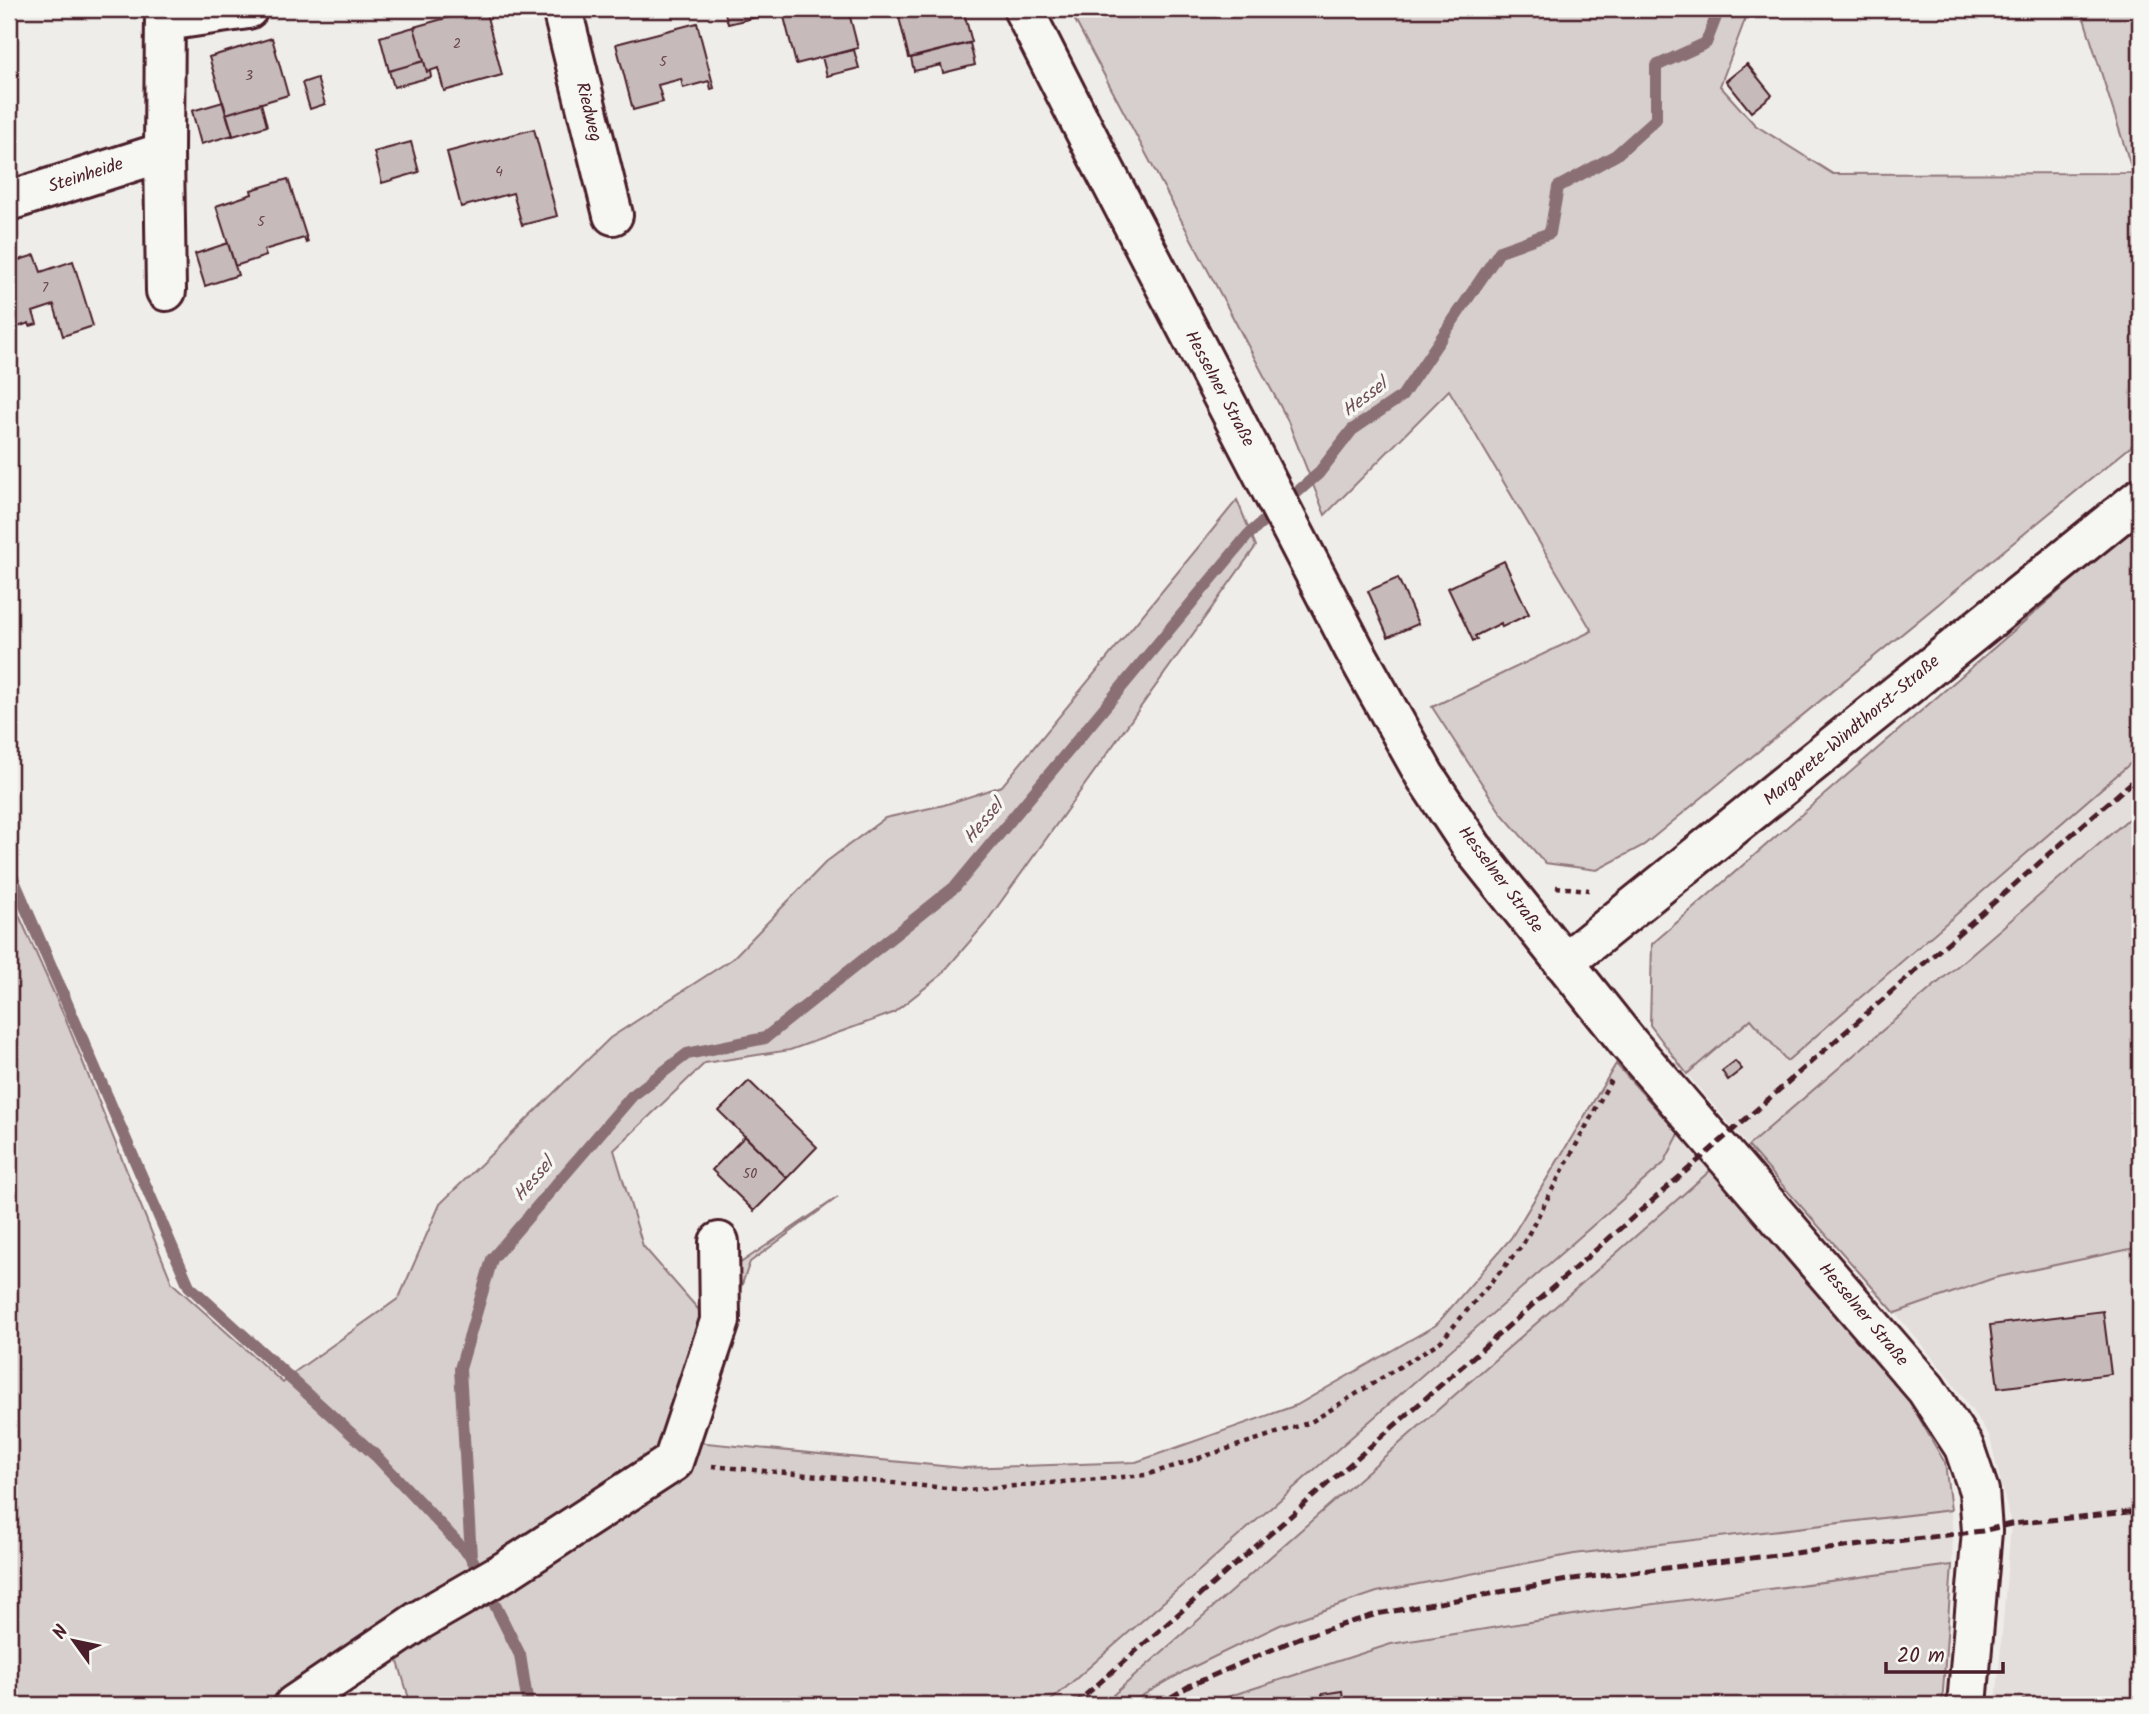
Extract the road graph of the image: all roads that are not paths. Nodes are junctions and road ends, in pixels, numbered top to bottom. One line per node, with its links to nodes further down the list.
1 (248, 9): 4 (street)
2 (562, 9): 7 (street, Riedweg)
3 (1023, 9): 10 (street, Hesselner Straße)
4 (166, 15): 5 (street)
5 (164, 152): 6 (street, Steinheide); 8 (street)
6 (9, 201)
7 (613, 215)
8 (166, 291)
9 (2140, 498): 10 (street, Margarete-Windthorst-Straße)
10 (1564, 963): 13 (street, Hesselner Straße)
11 (719, 1242): 12 (street)
12 (294, 1705)
13 (1967, 1705)

